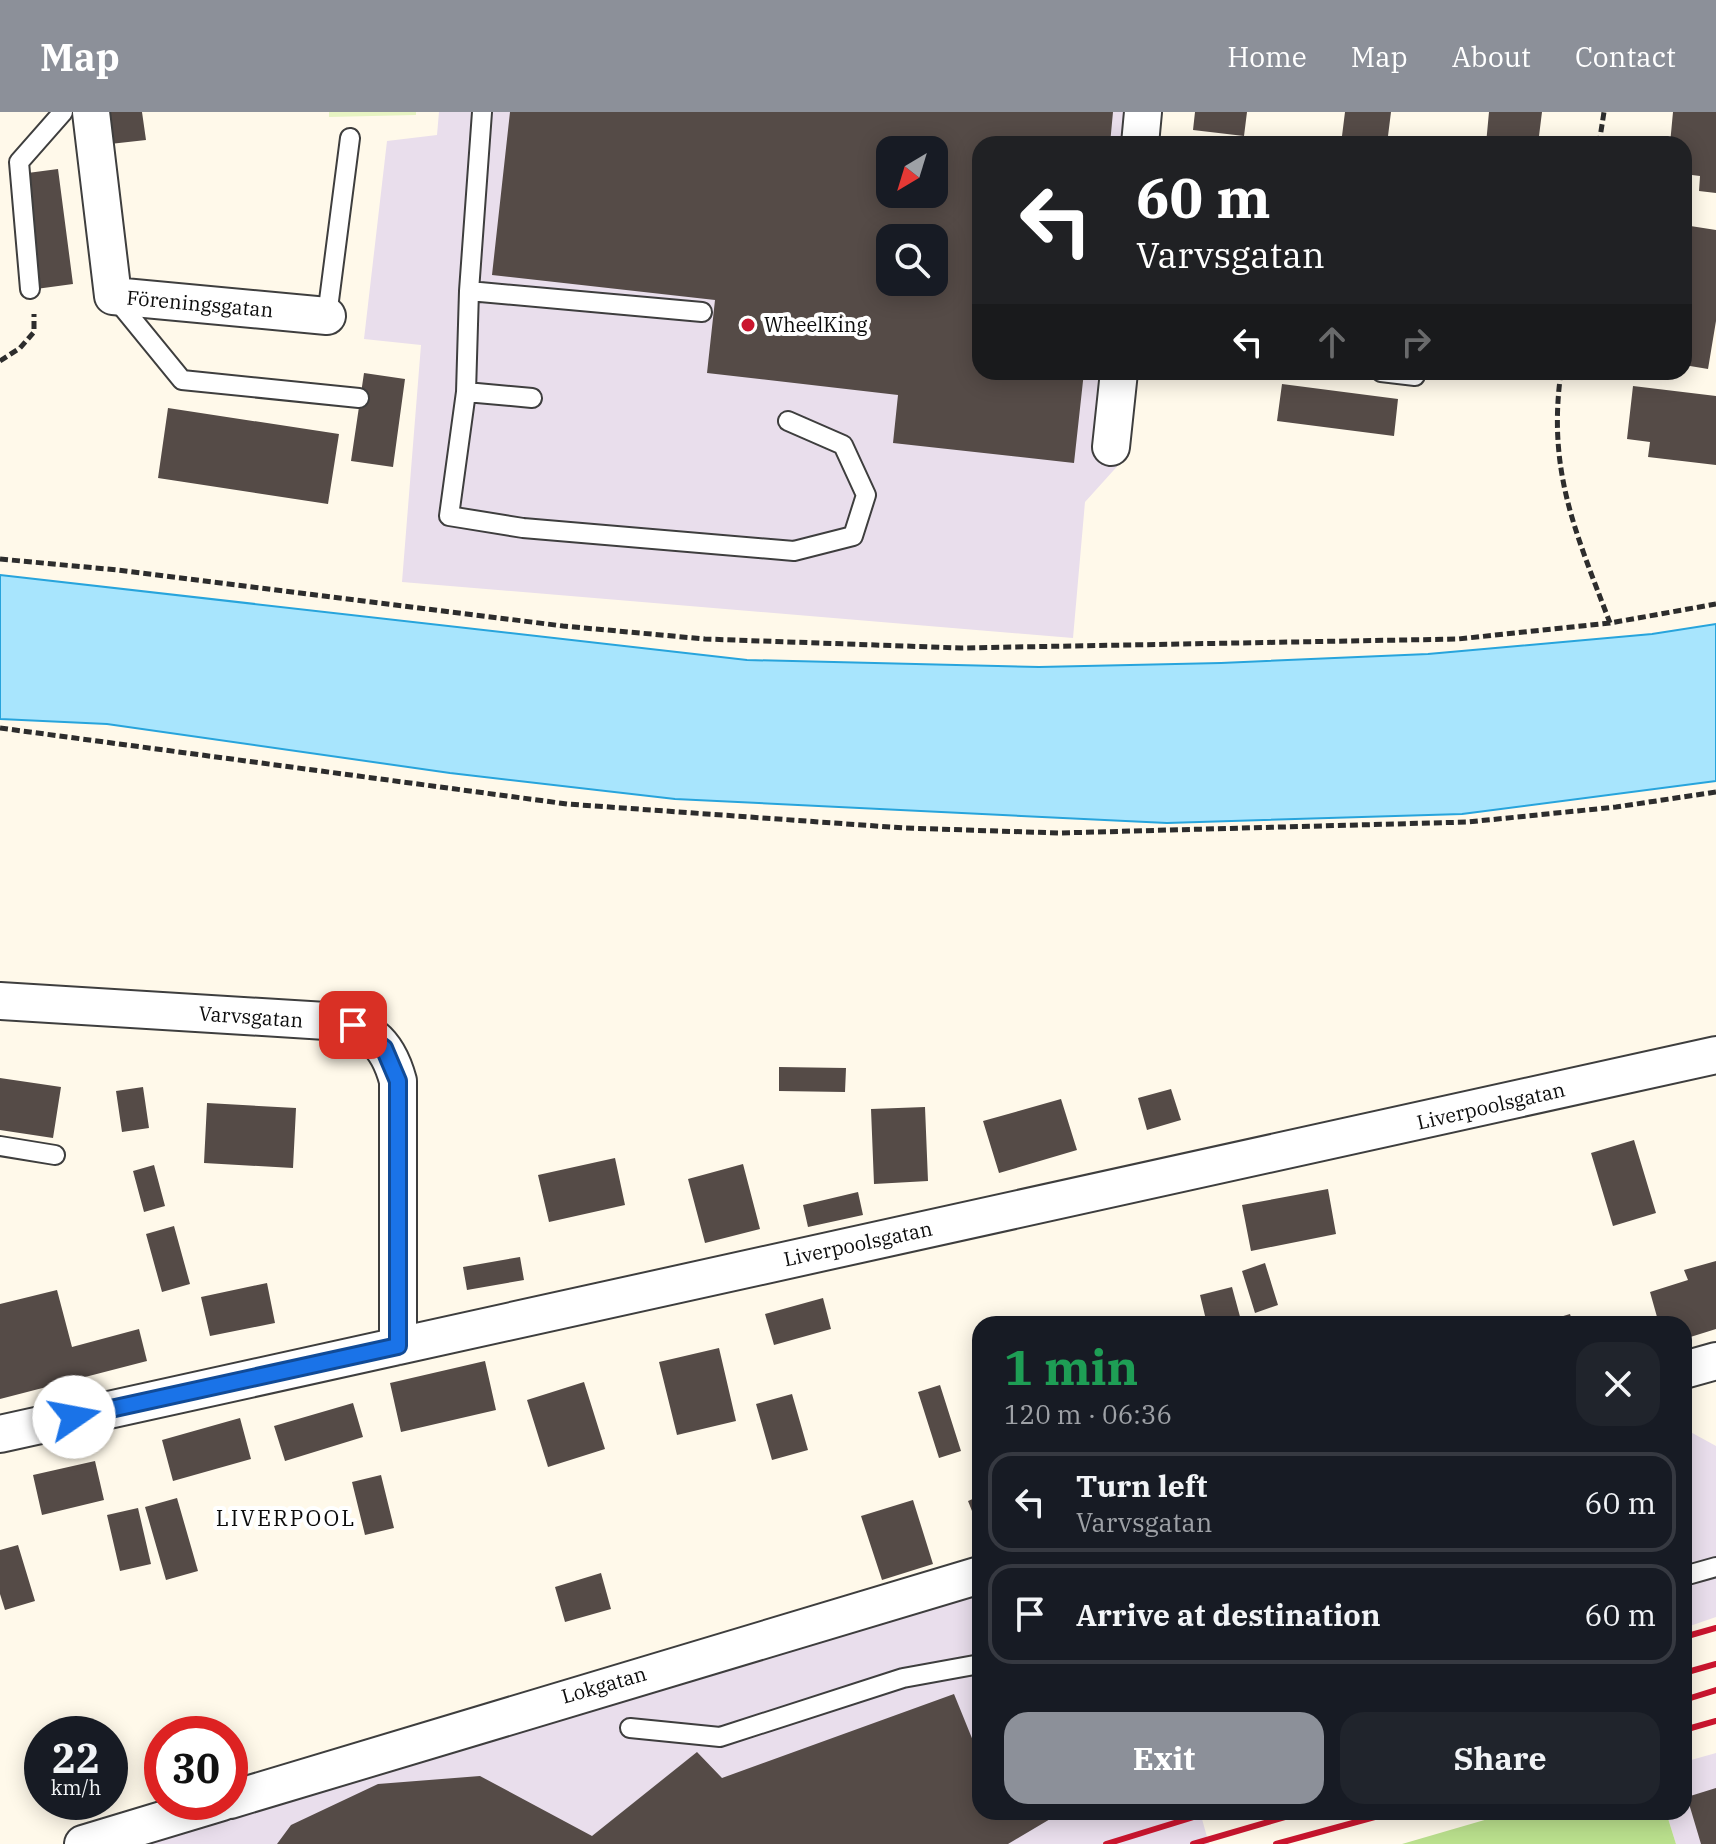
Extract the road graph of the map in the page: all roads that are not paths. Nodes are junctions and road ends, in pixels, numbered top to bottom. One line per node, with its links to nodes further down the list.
1 (63, 112): 7 (lane)
2 (91, 112): 9 (street, Föreningsgatan)
3 (482, 112): 8 (lane)
4 (1143, 112): 5 (street)
5 (1141, 136)
6 (350, 138): 11 (lane)
7 (30, 289)
8 (469, 291): 10 (lane); 13 (lane)
9 (113, 296): 11 (street, Föreningsgatan); 14 (lane)
10 (702, 312)
11 (327, 316)
12 (1118, 380): 17 (street)
13 (466, 392): 15 (lane); 16 (lane)
14 (359, 398)
15 (532, 398)
16 (788, 421)
17 (1111, 447)
18 (0, 1001): 22 (street, Varvsgatan)
19 (1716, 1055): 22 (street, Liverpoolsgatan)
20 (0, 1146): 21 (lane)
21 (55, 1155)
22 (398, 1346): 25 (street, Liverpoolsgatan)
23 (1716, 1361): 24 (street)
24 (1692, 1368)
25 (0, 1434)
26 (1716, 1567): 27 (lane)
27 (1692, 1574)
28 (972, 1577): 31 (street, Lokgatan)
29 (972, 1665): 30 (lane)
30 (630, 1728)
31 (248, 1795)
32 (162, 1820): 33 (street)
33 (83, 1844)

